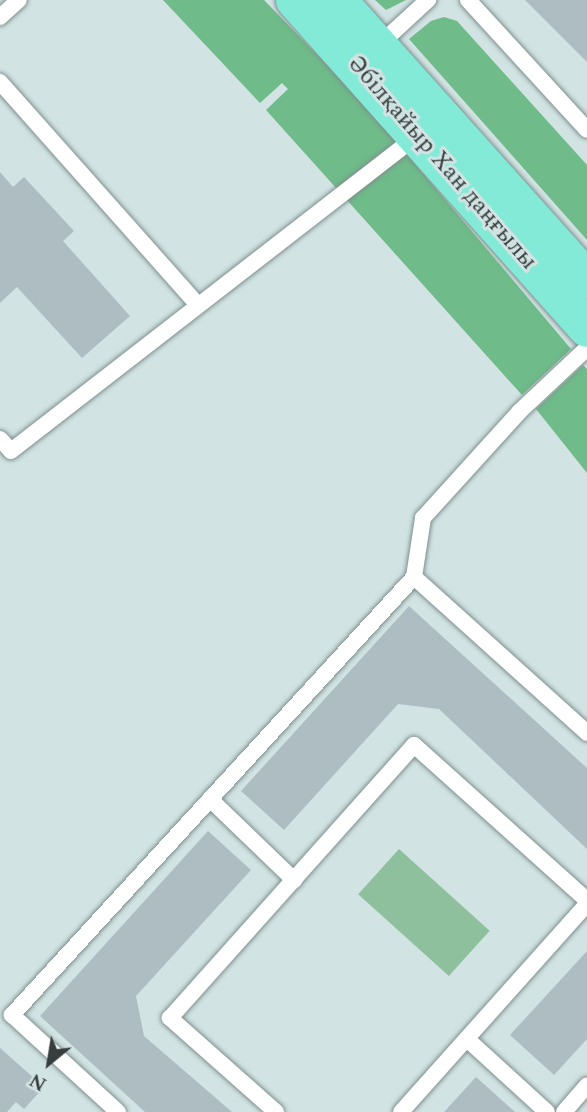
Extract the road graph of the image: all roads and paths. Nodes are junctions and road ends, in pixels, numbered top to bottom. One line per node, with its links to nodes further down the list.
1 (19, 0): 6 (lane)
2 (296, 0): 10 (main road, Әбілқайыр Хан даңғылы)
3 (337, 0): 7 (main road, Әбілқайыр Хан даңғылы)
4 (428, 0): 7 (lane)
5 (468, 0): 9 (lane)
6 (0, 18)
7 (379, 45): 11 (main road, Әбілқайыр Хан даңғылы)
8 (0, 82): 12 (lane)
9 (587, 130)
10 (418, 135): 12 (lane); 13 (main road, Әбілқайыр Хан даңғылы)
11 (587, 280)
12 (198, 305): 14 (lane)
13 (586, 339): 15 (lane)
14 (0, 439)
15 (414, 577): 16 (lane); 17 (lane)
16 (587, 733)
17 (210, 799): 18 (lane); 22 (lane)
18 (294, 880): 19 (lane); 23 (lane)
19 (587, 902): 20 (lane)
20 (467, 1039): 24 (lane); 25 (lane)
21 (587, 1086): 26 (lane)
22 (118, 1112)
23 (276, 1112)
24 (401, 1112)
25 (547, 1112)
26 (564, 1112)

